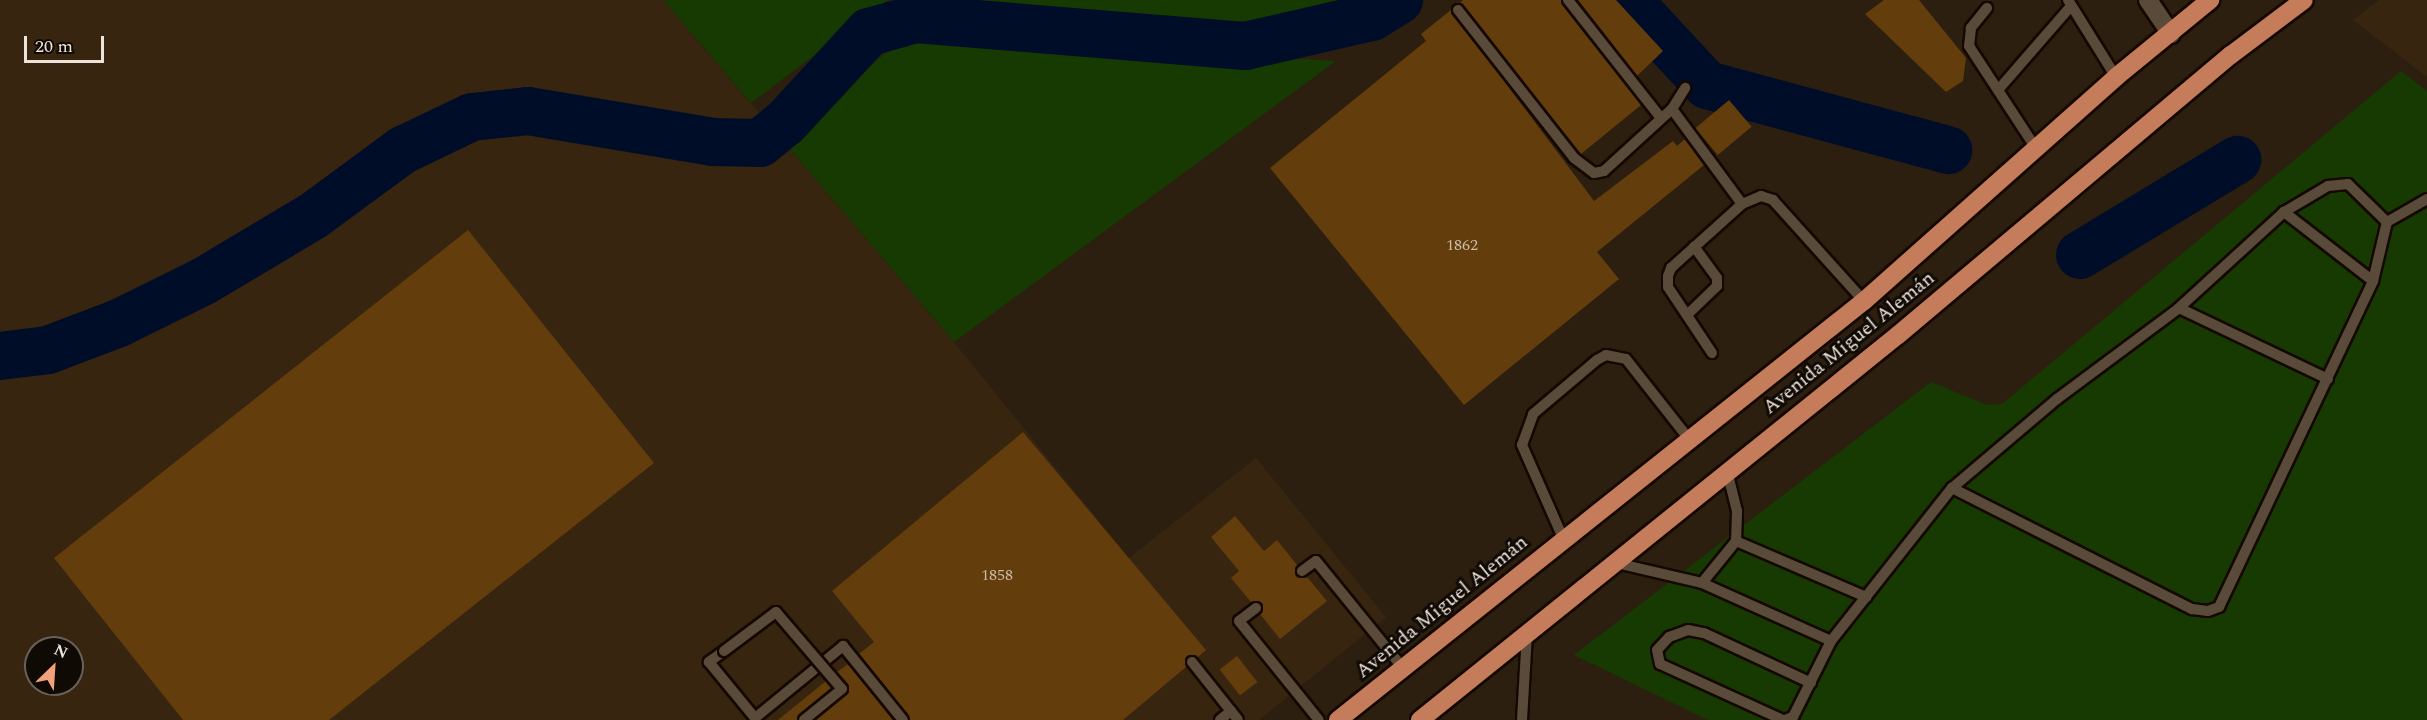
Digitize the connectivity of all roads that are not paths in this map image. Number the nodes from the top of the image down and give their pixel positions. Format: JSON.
{"nodes":[{"id":1,"x":1568,"y":0,"type":"edge"},
{"id":2,"x":2148,"y":0,"type":"edge"},
{"id":3,"x":2210,"y":0,"type":"edge"},
{"id":4,"x":2304,"y":0,"type":"edge"},
{"id":5,"x":2070,"y":3,"type":"edge"},
{"id":6,"x":1987,"y":8,"type":"dead end"},
{"id":7,"x":1458,"y":10,"type":"dead end"},
{"id":8,"x":2170,"y":34,"type":"junction"},
{"id":9,"x":2116,"y":77,"type":"junction"},
{"id":10,"x":1685,"y":88,"type":"dead end"},
{"id":11,"x":1998,"y":90,"type":"junction"},
{"id":12,"x":1672,"y":109,"type":"junction"},
{"id":13,"x":1661,"y":117,"type":"junction"},
{"id":14,"x":2037,"y":150,"type":"junction"},
{"id":15,"x":2427,"y":199,"type":"edge"},
{"id":16,"x":1742,"y":204,"type":"junction"},
{"id":17,"x":2284,"y":212,"type":"junction"},
{"id":18,"x":2387,"y":222,"type":"junction"},
{"id":19,"x":1694,"y":246,"type":"junction"},
{"id":20,"x":2373,"y":281,"type":"junction"},
{"id":21,"x":1864,"y":301,"type":"junction"},
{"id":22,"x":2179,"y":308,"type":"junction"},
{"id":23,"x":1687,"y":315,"type":"junction"},
{"id":24,"x":1712,"y":353,"type":"dead end"},
{"id":25,"x":2328,"y":379,"type":"junction"},
{"id":26,"x":1689,"y":439,"type":"junction"},
{"id":27,"x":1727,"y":471,"type":"junction"},
{"id":28,"x":1952,"y":488,"type":"junction"},
{"id":29,"x":1563,"y":538,"type":"junction"},
{"id":30,"x":1737,"y":541,"type":"junction"},
{"id":31,"x":1612,"y":562,"type":"junction"},
{"id":32,"x":1302,"y":571,"type":"dead end"},
{"id":33,"x":1702,"y":583,"type":"junction"},
{"id":34,"x":1866,"y":597,"type":"junction"},
{"id":35,"x":1256,"y":608,"type":"dead end"},
{"id":36,"x":1527,"y":631,"type":"junction"},
{"id":37,"x":1831,"y":641,"type":"junction"},
{"id":38,"x":1192,"y":662,"type":"dead end"},
{"id":39,"x":1403,"y":668,"type":"junction"},
{"id":40,"x":1811,"y":683,"type":"junction"},
{"id":41,"x":1235,"y":716,"type":"edge"},
{"id":42,"x":804,"y":720,"type":"edge"},
{"id":43,"x":903,"y":720,"type":"edge"},
{"id":44,"x":1220,"y":720,"type":"edge"},
{"id":45,"x":1319,"y":720,"type":"edge"},
{"id":46,"x":1338,"y":720,"type":"edge"},
{"id":47,"x":1420,"y":720,"type":"edge"},
{"id":48,"x":1522,"y":720,"type":"edge"},
{"id":49,"x":1784,"y":720,"type":"edge"}],
"edges":[{"from":1,"to":13,"type":"lane"},
{"from":2,"to":8,"type":"street"},
{"from":3,"to":8,"type":"highway","name":"Avenida Miguel Alemán"},
{"from":4,"to":27,"type":"highway","name":"Avenida Miguel Alemán"},
{"from":5,"to":9,"type":"lane"},
{"from":5,"to":11,"type":"lane"},
{"from":6,"to":11,"type":"lane"},
{"from":7,"to":13,"type":"lane"},
{"from":8,"to":9,"type":"highway","name":"Avenida Miguel Alemán"},
{"from":9,"to":14,"type":"highway","name":"Avenida Miguel Alemán"},
{"from":10,"to":12,"type":"lane"},
{"from":11,"to":14,"type":"lane"},
{"from":12,"to":13,"type":"lane"},
{"from":12,"to":16,"type":"lane"},
{"from":14,"to":21,"type":"highway","name":"Avenida Miguel Alemán"},
{"from":15,"to":18,"type":"lane"},
{"from":16,"to":19,"type":"lane"},
{"from":16,"to":21,"type":"lane"},
{"from":17,"to":18,"type":"lane"},
{"from":17,"to":20,"type":"lane"},
{"from":17,"to":22,"type":"lane"},
{"from":18,"to":20,"type":"lane"},
{"from":19,"to":23,"type":"lane"},
{"from":19,"to":23,"type":"lane"},
{"from":20,"to":25,"type":"lane"},
{"from":21,"to":26,"type":"highway","name":"Avenida Miguel Alemán"},
{"from":22,"to":25,"type":"lane"},
{"from":22,"to":28,"type":"lane"},
{"from":23,"to":24,"type":"lane"},
{"from":25,"to":28,"type":"lane"},
{"from":26,"to":29,"type":"highway","name":"Avenida Miguel Alemán"},
{"from":26,"to":29,"type":"lane"},
{"from":27,"to":30,"type":"lane"},
{"from":27,"to":31,"type":"highway","name":"Avenida Miguel Alemán"},
{"from":28,"to":34,"type":"lane"},
{"from":29,"to":39,"type":"highway","name":"Avenida Miguel Alemán"},
{"from":30,"to":33,"type":"lane"},
{"from":30,"to":34,"type":"lane"},
{"from":31,"to":33,"type":"lane"},
{"from":31,"to":36,"type":"highway","name":"Avenida Miguel Alemán"},
{"from":32,"to":39,"type":"lane"},
{"from":33,"to":37,"type":"lane"},
{"from":34,"to":37,"type":"lane"},
{"from":35,"to":45,"type":"lane"},
{"from":36,"to":47,"type":"highway","name":"Avenida Miguel Alemán"},
{"from":36,"to":48,"type":"lane"},
{"from":37,"to":40,"type":"lane"},
{"from":38,"to":41,"type":"lane"},
{"from":39,"to":46,"type":"highway","name":"Avenida Miguel Alemán"},
{"from":40,"to":49,"type":"lane"},
{"from":40,"to":49,"type":"lane"},
{"from":41,"to":44,"type":"lane"},
{"from":42,"to":43,"type":"lane","bridge":true}]}
